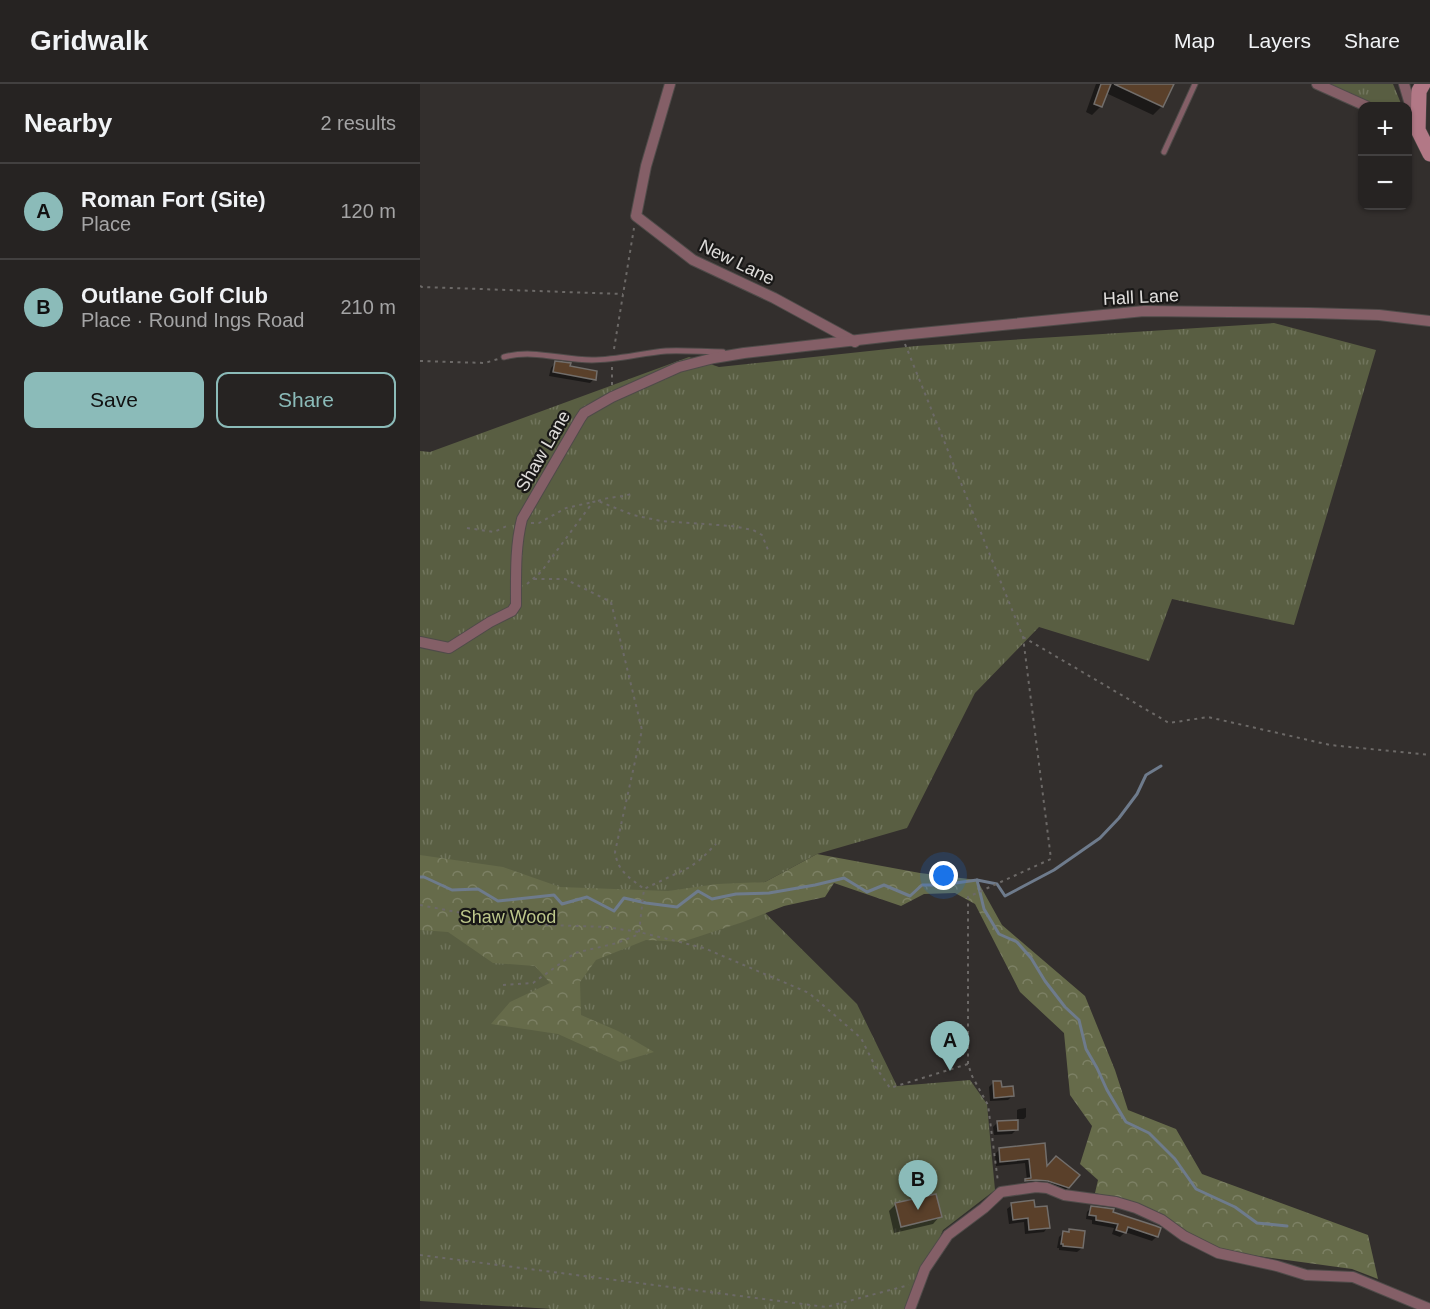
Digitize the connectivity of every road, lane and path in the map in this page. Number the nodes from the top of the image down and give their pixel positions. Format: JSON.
{"nodes":[{"id":1,"x":670,"y":84,"type":"edge"},
{"id":2,"x":1195,"y":84,"type":"edge"},
{"id":3,"x":1317,"y":84,"type":"edge"},
{"id":4,"x":1404,"y":84,"type":"edge"},
{"id":5,"x":1422,"y":84,"type":"edge"},
{"id":6,"x":1358,"y":102,"type":"edge"},
{"id":7,"x":1413,"y":128,"type":"edge"},
{"id":8,"x":1164,"y":152,"type":"dead end"},
{"id":9,"x":1430,"y":154,"type":"edge"},
{"id":10,"x":636,"y":216,"type":"junction"},
{"id":11,"x":420,"y":286,"type":"edge"},
{"id":12,"x":623,"y":294,"type":"junction"},
{"id":13,"x":1430,"y":321,"type":"edge"},
{"id":14,"x":901,"y":335,"type":"junction"},
{"id":15,"x":855,"y":342,"type":"junction"},
{"id":16,"x":744,"y":353,"type":"junction"},
{"id":17,"x":504,"y":357,"type":"joint"},
{"id":18,"x":612,"y":358,"type":"junction"},
{"id":19,"x":420,"y":361,"type":"edge"},
{"id":20,"x":612,"y":397,"type":"junction"},
{"id":21,"x":633,"y":493,"type":"dead end"},
{"id":22,"x":598,"y":501,"type":"junction"},
{"id":23,"x":768,"y":550,"type":"dead end"},
{"id":24,"x":534,"y":579,"type":"junction"},
{"id":25,"x":516,"y":589,"type":"junction"},
{"id":26,"x":1023,"y":637,"type":"junction"},
{"id":27,"x":420,"y":642,"type":"edge"},
{"id":28,"x":1430,"y":755,"type":"edge"},
{"id":29,"x":716,"y":844,"type":"dead end"},
{"id":30,"x":644,"y":889,"type":"junction"},
{"id":31,"x":420,"y":905,"type":"edge"},
{"id":32,"x":639,"y":932,"type":"junction"},
{"id":33,"x":503,"y":985,"type":"dead end"},
{"id":34,"x":968,"y":1064,"type":"junction"},
{"id":35,"x":1001,"y":1192,"type":"junction"},
{"id":36,"x":420,"y":1255,"type":"edge"},
{"id":37,"x":920,"y":1282,"type":"junction"},
{"id":38,"x":910,"y":1309,"type":"edge"},
{"id":39,"x":1430,"y":1309,"type":"edge"}],
"edges":[{"from":1,"to":10,"type":"street"},
{"from":2,"to":8,"type":"lane"},
{"from":3,"to":6,"type":"street"},
{"from":4,"to":7,"type":"street"},
{"from":5,"to":7,"type":"street"},
{"from":7,"to":9,"type":"street"},
{"from":10,"to":12,"type":"path"},
{"from":10,"to":15,"type":"street","name":"New Lane"},
{"from":11,"to":12,"type":"path"},
{"from":12,"to":18,"type":"path"},
{"from":13,"to":14,"type":"street","name":"Hall Lane"},
{"from":14,"to":15,"type":"street","name":"Hall Lane"},
{"from":14,"to":26,"type":"path"},
{"from":15,"to":16,"type":"street","name":"Shaw Lane"},
{"from":16,"to":18,"type":"lane"},
{"from":16,"to":20,"type":"street","name":"Shaw Lane"},
{"from":17,"to":18,"type":"lane"},
{"from":17,"to":19,"type":"path"},
{"from":18,"to":20,"type":"path"},
{"from":20,"to":25,"type":"street","name":"Shaw Lane"},
{"from":21,"to":22,"type":"path"},
{"from":22,"to":23,"type":"path"},
{"from":22,"to":24,"type":"path"},
{"from":24,"to":25,"type":"path"},
{"from":24,"to":30,"type":"path"},
{"from":25,"to":27,"type":"street","name":"Shaw Lane"},
{"from":26,"to":28,"type":"path"},
{"from":26,"to":34,"type":"path"},
{"from":29,"to":30,"type":"path"},
{"from":30,"to":32,"type":"path"},
{"from":31,"to":32,"type":"path"},
{"from":32,"to":33,"type":"path"},
{"from":32,"to":34,"type":"path"},
{"from":34,"to":35,"type":"path"},
{"from":35,"to":37,"type":"street"},
{"from":35,"to":39,"type":"street"},
{"from":36,"to":37,"type":"path"},
{"from":37,"to":38,"type":"street"}]}
